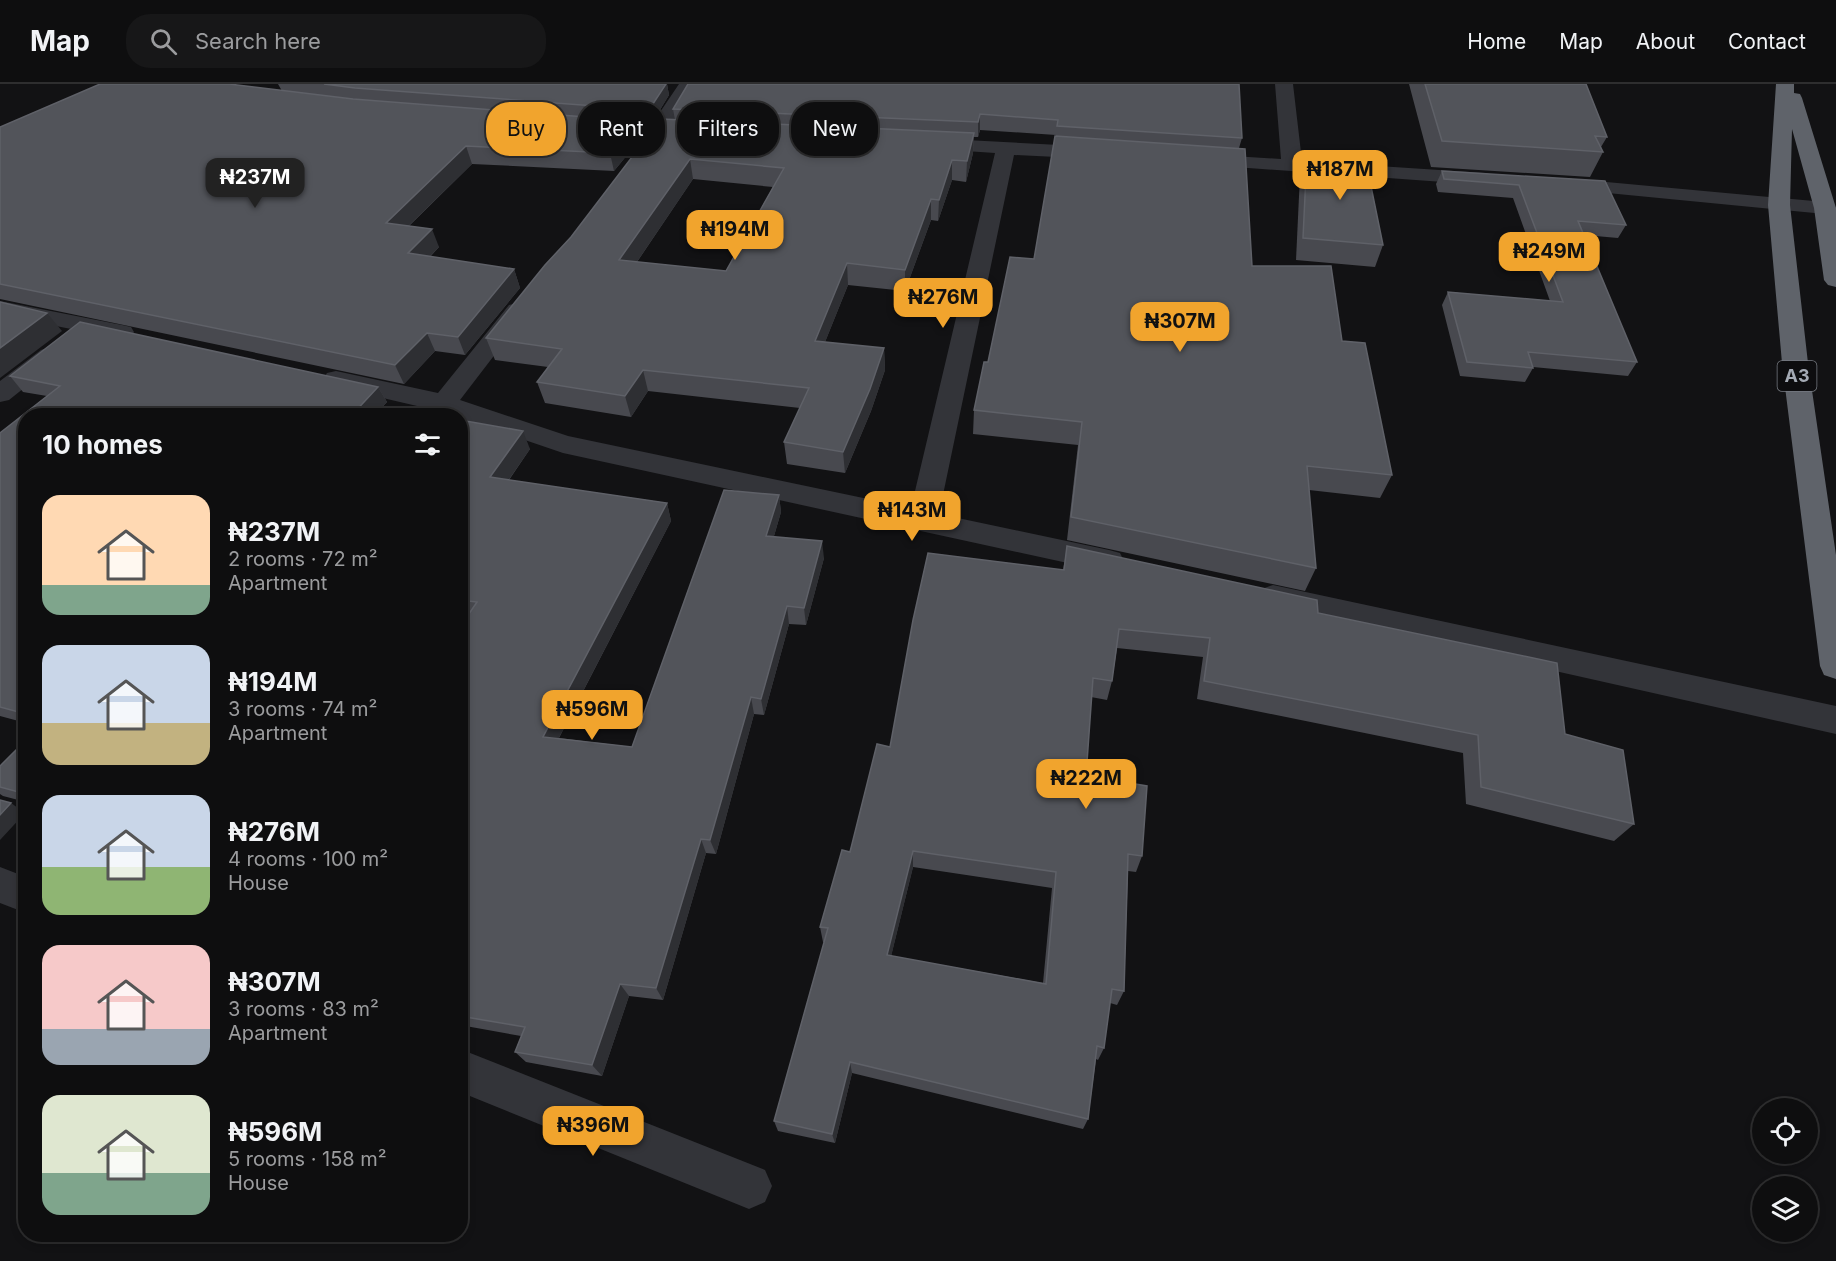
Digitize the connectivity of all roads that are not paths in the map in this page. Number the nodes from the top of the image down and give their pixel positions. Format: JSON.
{"nodes":[{"id":1,"x":688,"y":84,"type":"edge"},
{"id":2,"x":1284,"y":84,"type":"edge"},
{"id":3,"x":1787,"y":84,"type":"edge"},
{"id":4,"x":665,"y":121,"type":"edge"},
{"id":5,"x":910,"y":143,"type":"edge"},
{"id":6,"x":1006,"y":147,"type":"junction"},
{"id":7,"x":1113,"y":154,"type":"edge"},
{"id":8,"x":639,"y":156,"type":"edge"},
{"id":9,"x":637,"y":159,"type":"edge"},
{"id":10,"x":1185,"y":159,"type":"edge"},
{"id":11,"x":1292,"y":166,"type":"junction"},
{"id":12,"x":1503,"y":180,"type":"edge"},
{"id":13,"x":1550,"y":183,"type":"edge"},
{"id":14,"x":1779,"y":205,"type":"junction"},
{"id":15,"x":1825,"y":208,"type":"junction"},
{"id":16,"x":1836,"y":280,"type":"edge"},
{"id":17,"x":533,"y":290,"type":"edge"},
{"id":18,"x":0,"y":308,"type":"edge"},
{"id":19,"x":89,"y":325,"type":"junction"},
{"id":20,"x":146,"y":337,"type":"edge"},
{"id":21,"x":306,"y":373,"type":"edge"},
{"id":22,"x":0,"y":394,"type":"edge"},
{"id":23,"x":444,"y":403,"type":"junction"},
{"id":24,"x":459,"y":408,"type":"edge"},
{"id":25,"x":468,"y":411,"type":"edge"},
{"id":26,"x":923,"y":521,"type":"junction"},
{"id":27,"x":1133,"y":567,"type":"edge"},
{"id":28,"x":1251,"y":592,"type":"edge"},
{"id":29,"x":1836,"y":666,"type":"edge"},
{"id":30,"x":1836,"y":720,"type":"edge"},
{"id":31,"x":0,"y":885,"type":"edge"},
{"id":32,"x":18,"y":892,"type":"edge"},
{"id":33,"x":468,"y":1073,"type":"edge"},
{"id":34,"x":749,"y":1186,"type":"dead end"}],
"edges":[{"from":1,"to":4,"type":"street"},
{"from":2,"to":11,"type":"street"},
{"from":3,"to":14,"type":"highway","number":"A3"},
{"from":3,"to":15,"type":"highway","number":"A3"},
{"from":5,"to":6,"type":"street"},
{"from":6,"to":7,"type":"street"},
{"from":6,"to":26,"type":"street"},
{"from":8,"to":9,"type":"street"},
{"from":10,"to":11,"type":"street"},
{"from":11,"to":12,"type":"street"},
{"from":13,"to":14,"type":"street"},
{"from":14,"to":15,"type":"street"},
{"from":14,"to":29,"type":"highway","number":"A3"},
{"from":15,"to":16,"type":"highway","number":"A3"},
{"from":17,"to":23,"type":"street"},
{"from":18,"to":19,"type":"street"},
{"from":19,"to":20,"type":"street"},
{"from":19,"to":22,"type":"street"},
{"from":21,"to":23,"type":"street"},
{"from":23,"to":24,"type":"street"},
{"from":25,"to":26,"type":"street"},
{"from":26,"to":27,"type":"street"},
{"from":28,"to":30,"type":"street"},
{"from":31,"to":32,"type":"street"},
{"from":33,"to":34,"type":"street"}]}
